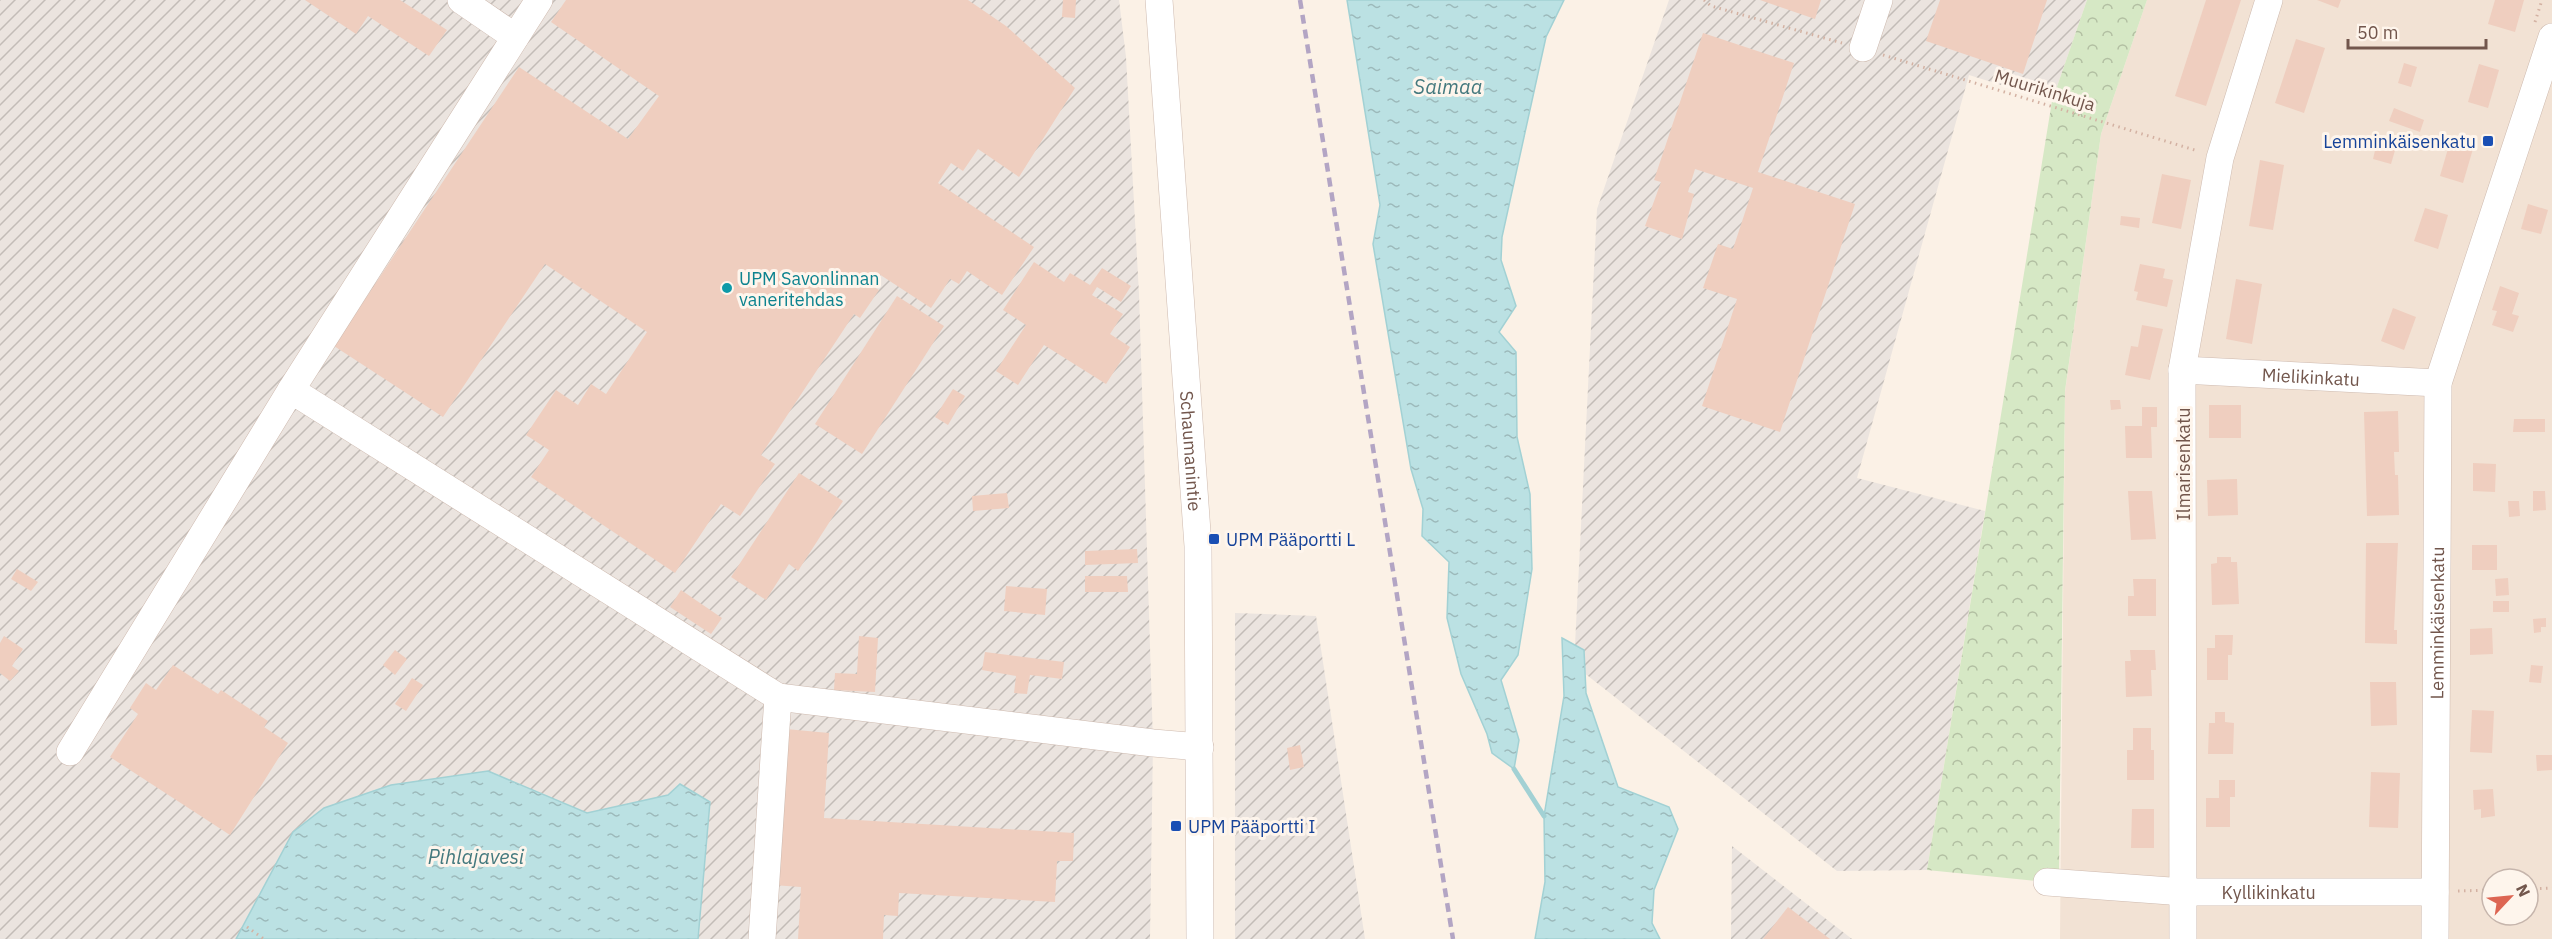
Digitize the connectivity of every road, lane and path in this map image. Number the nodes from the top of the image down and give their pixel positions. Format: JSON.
{"nodes":[{"id":1,"x":461,"y":0,"type":"edge"},
{"id":2,"x":538,"y":0,"type":"edge"},
{"id":3,"x":1159,"y":0,"type":"edge"},
{"id":4,"x":1704,"y":0,"type":"edge"},
{"id":5,"x":1879,"y":0,"type":"edge"},
{"id":6,"x":2270,"y":0,"type":"edge"},
{"id":7,"x":515,"y":37,"type":"junction"},
{"id":8,"x":2552,"y":37,"type":"edge"},
{"id":9,"x":1863,"y":48,"type":"junction"},
{"id":10,"x":2547,"y":69,"type":"edge"},
{"id":11,"x":2220,"y":158,"type":"junction"},
{"id":12,"x":2182,"y":370,"type":"junction"},
{"id":13,"x":2438,"y":383,"type":"junction"},
{"id":14,"x":291,"y":390,"type":"junction"},
{"id":15,"x":778,"y":697,"type":"junction"},
{"id":16,"x":1200,"y":747,"type":"junction"},
{"id":17,"x":70,"y":752,"type":"dead end"},
{"id":18,"x":2046,"y":882,"type":"dead end"},
{"id":19,"x":2480,"y":890,"type":"edge"},
{"id":20,"x":2184,"y":892,"type":"junction"},
{"id":21,"x":2435,"y":892,"type":"junction"},
{"id":22,"x":247,"y":927,"type":"dead end"},
{"id":23,"x":264,"y":939,"type":"edge"},
{"id":24,"x":762,"y":939,"type":"edge"},
{"id":25,"x":1200,"y":939,"type":"edge"},
{"id":26,"x":2183,"y":939,"type":"edge"},
{"id":27,"x":2435,"y":939,"type":"edge"}],
"edges":[{"from":1,"to":7,"type":"street"},
{"from":2,"to":7,"type":"street"},
{"from":3,"to":16,"type":"street","name":"Schaumanintie"},
{"from":4,"to":9,"type":"path","name":"Muurikinkuja"},
{"from":5,"to":9,"type":"street"},
{"from":6,"to":11,"type":"street","name":"Ilmarisenkatu"},
{"from":7,"to":14,"type":"street"},
{"from":8,"to":10,"type":"street","name":"Lemminkäisenkatu"},
{"from":9,"to":11,"type":"path","name":"Muurikinkuja"},
{"from":10,"to":13,"type":"street","name":"Lemminkäisenkatu"},
{"from":11,"to":12,"type":"street","name":"Ilmarisenkatu"},
{"from":12,"to":13,"type":"street","name":"Mielikinkatu"},
{"from":12,"to":20,"type":"street","name":"Ilmarisenkatu"},
{"from":13,"to":21,"type":"street","name":"Lemminkäisenkatu"},
{"from":14,"to":15,"type":"street"},
{"from":14,"to":17,"type":"street"},
{"from":15,"to":16,"type":"street"},
{"from":15,"to":24,"type":"street"},
{"from":16,"to":25,"type":"street","name":"Schaumanintie"},
{"from":18,"to":20,"type":"street","name":"Kyllikinkatu"},
{"from":19,"to":21,"type":"path"},
{"from":20,"to":21,"type":"street","name":"Kyllikinkatu"},
{"from":20,"to":26,"type":"street","name":"Ilmarisenkatu"},
{"from":21,"to":27,"type":"street","name":"Lemminkäisenkatu"},
{"from":22,"to":23,"type":"path"}]}
